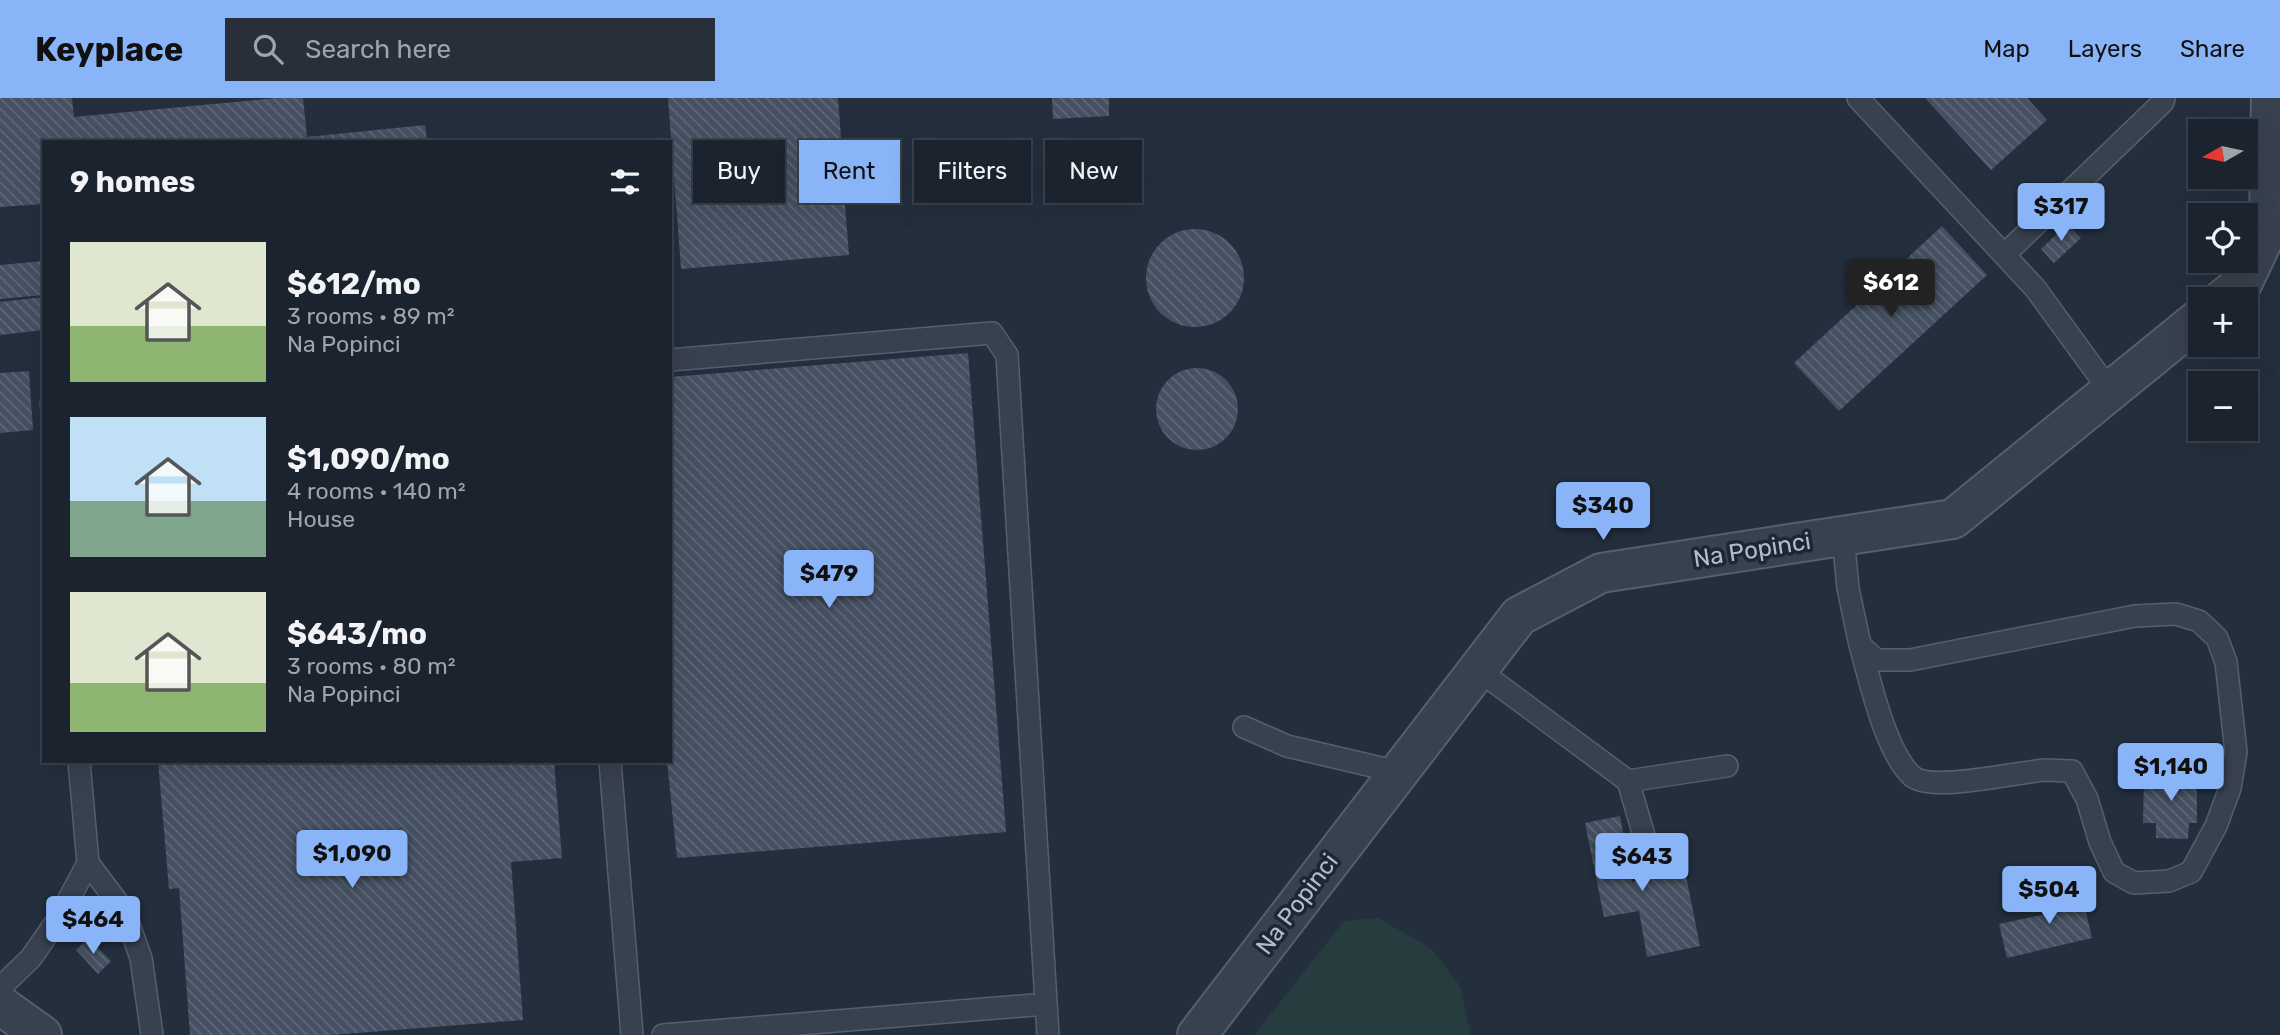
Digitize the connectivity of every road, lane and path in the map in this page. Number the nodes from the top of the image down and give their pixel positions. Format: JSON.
{"nodes":[{"id":1,"x":1858,"y":98,"type":"edge"},
{"id":2,"x":2164,"y":98,"type":"edge"},
{"id":3,"x":2271,"y":98,"type":"edge"},
{"id":4,"x":2004,"y":255,"type":"junction"},
{"id":5,"x":2238,"y":287,"type":"edge"},
{"id":6,"x":2188,"y":328,"type":"edge"},
{"id":7,"x":672,"y":360,"type":"edge"},
{"id":8,"x":2110,"y":391,"type":"junction"},
{"id":9,"x":1843,"y":536,"type":"junction"},
{"id":10,"x":1860,"y":645,"type":"junction"},
{"id":11,"x":1477,"y":669,"type":"junction"},
{"id":12,"x":1244,"y":727,"type":"dead end"},
{"id":13,"x":79,"y":763,"type":"edge"},
{"id":14,"x":610,"y":763,"type":"edge"},
{"id":15,"x":1727,"y":766,"type":"dead end"},
{"id":16,"x":1398,"y":772,"type":"junction"},
{"id":17,"x":1628,"y":781,"type":"junction"},
{"id":18,"x":1651,"y":859,"type":"dead end"},
{"id":19,"x":88,"y":863,"type":"junction"},
{"id":20,"x":0,"y":988,"type":"edge"},
{"id":21,"x":1046,"y":1004,"type":"junction"},
{"id":22,"x":0,"y":1005,"type":"edge"},
{"id":23,"x":42,"y":1035,"type":"edge"},
{"id":24,"x":152,"y":1035,"type":"edge"},
{"id":25,"x":632,"y":1035,"type":"edge"},
{"id":26,"x":663,"y":1035,"type":"edge"},
{"id":27,"x":1048,"y":1035,"type":"edge"},
{"id":28,"x":1197,"y":1035,"type":"edge"}],
"edges":[{"from":1,"to":4,"type":"lane"},
{"from":2,"to":4,"type":"lane"},
{"from":3,"to":5,"type":"street"},
{"from":4,"to":8,"type":"lane"},
{"from":6,"to":8,"type":"street","name":"Na Popinci"},
{"from":7,"to":21,"type":"lane"},
{"from":8,"to":9,"type":"street","name":"Na Popinci"},
{"from":9,"to":10,"type":"lane"},
{"from":9,"to":11,"type":"street","name":"Na Popinci"},
{"from":10,"to":10,"type":"lane"},
{"from":11,"to":16,"type":"street","name":"Na Popinci"},
{"from":11,"to":17,"type":"lane"},
{"from":12,"to":16,"type":"lane"},
{"from":13,"to":19,"type":"lane"},
{"from":14,"to":25,"type":"lane"},
{"from":15,"to":17,"type":"lane"},
{"from":16,"to":28,"type":"street","name":"Na Popinci"},
{"from":17,"to":18,"type":"lane"},
{"from":19,"to":20,"type":"lane"},
{"from":19,"to":24,"type":"lane"},
{"from":21,"to":26,"type":"lane"},
{"from":21,"to":27,"type":"lane"},
{"from":22,"to":23,"type":"street"}]}
